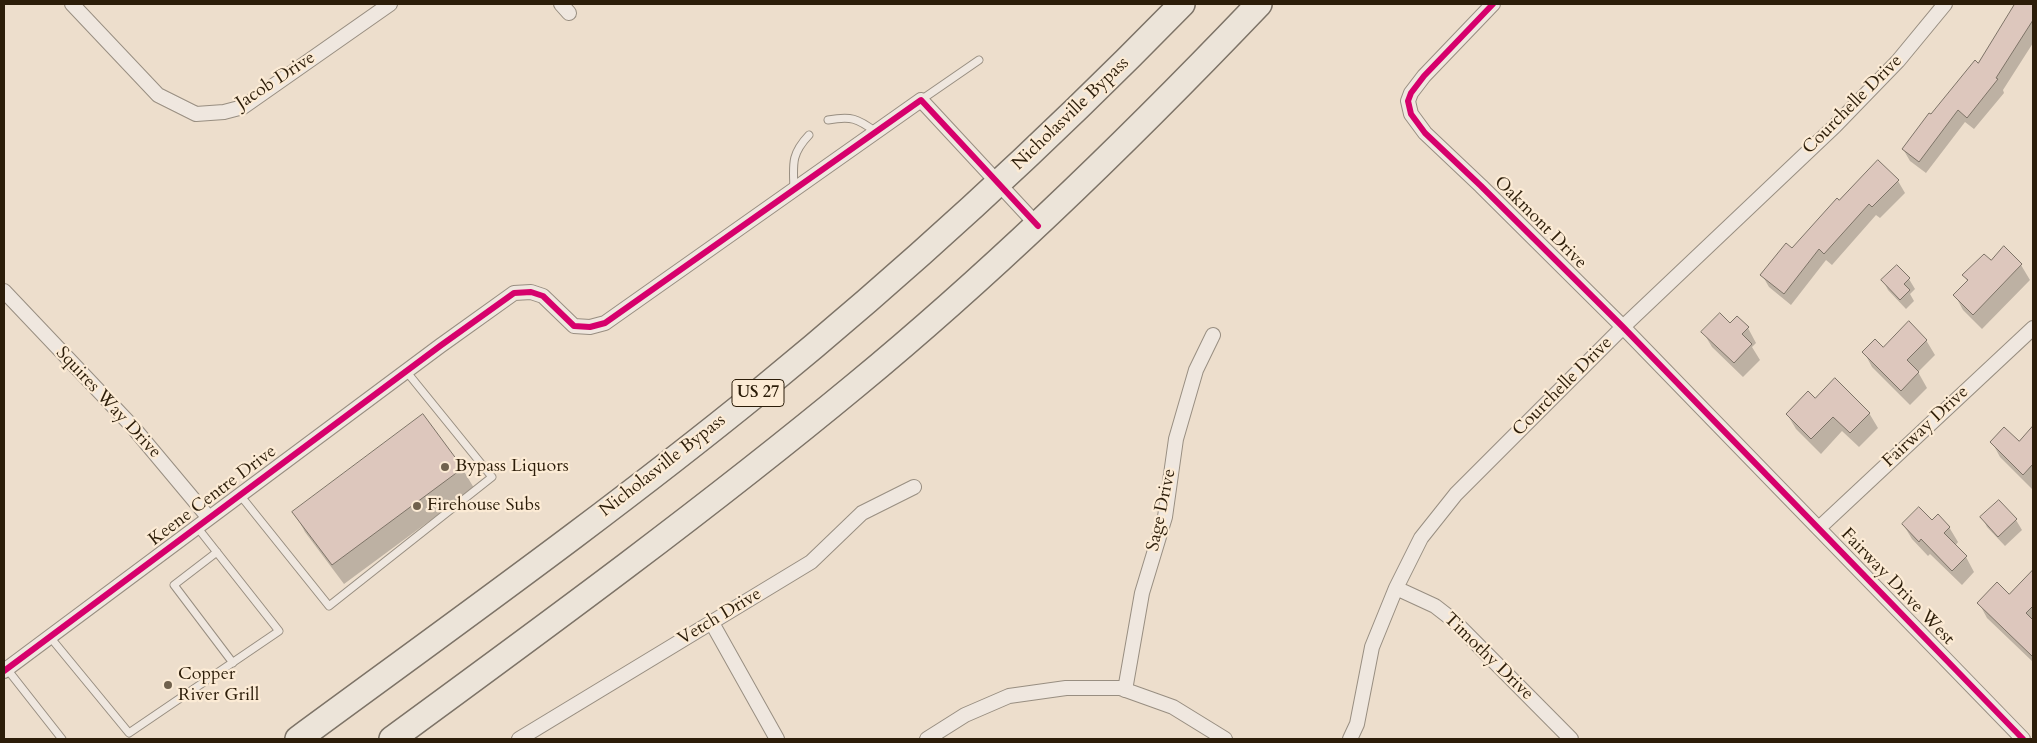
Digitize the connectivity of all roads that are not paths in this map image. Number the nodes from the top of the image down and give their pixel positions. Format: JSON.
{"nodes":[{"id":1,"x":72,"y":4,"type":"edge"},
{"id":2,"x":390,"y":4,"type":"edge"},
{"id":3,"x":1182,"y":4,"type":"edge"},
{"id":4,"x":1259,"y":4,"type":"edge"},
{"id":5,"x":1493,"y":4,"type":"edge"},
{"id":6,"x":1945,"y":4,"type":"edge"},
{"id":7,"x":979,"y":60,"type":"dead end"},
{"id":8,"x":921,"y":100,"type":"junction"},
{"id":9,"x":828,"y":120,"type":"dead end"},
{"id":10,"x":876,"y":132,"type":"junction"},
{"id":11,"x":809,"y":135,"type":"dead end"},
{"id":12,"x":998,"y":185,"type":"junction"},
{"id":13,"x":794,"y":190,"type":"junction"},
{"id":14,"x":1038,"y":226,"type":"junction"},
{"id":15,"x":4,"y":291,"type":"edge"},
{"id":16,"x":1623,"y":327,"type":"junction"},
{"id":17,"x":2033,"y":328,"type":"edge"},
{"id":18,"x":1212,"y":335,"type":"dead end"},
{"id":19,"x":406,"y":371,"type":"junction"},
{"id":20,"x":1748,"y":456,"type":"joint"},
{"id":21,"x":914,"y":487,"type":"dead end"},
{"id":22,"x":240,"y":495,"type":"junction"},
{"id":23,"x":209,"y":518,"type":"junction"},
{"id":24,"x":198,"y":527,"type":"junction"},
{"id":25,"x":1819,"y":528,"type":"junction"},
{"id":26,"x":217,"y":552,"type":"junction"},
{"id":27,"x":1396,"y":588,"type":"junction"},
{"id":28,"x":712,"y":623,"type":"junction"},
{"id":29,"x":50,"y":636,"type":"junction"},
{"id":30,"x":233,"y":662,"type":"junction"},
{"id":31,"x":5,"y":670,"type":"edge"},
{"id":32,"x":1126,"y":690,"type":"junction"},
{"id":33,"x":62,"y":739,"type":"edge"},
{"id":34,"x":298,"y":739,"type":"edge"},
{"id":35,"x":392,"y":739,"type":"edge"},
{"id":36,"x":519,"y":739,"type":"edge"},
{"id":37,"x":777,"y":739,"type":"edge"},
{"id":38,"x":927,"y":739,"type":"edge"},
{"id":39,"x":1225,"y":739,"type":"edge"},
{"id":40,"x":1350,"y":739,"type":"edge"},
{"id":41,"x":1571,"y":739,"type":"edge"},
{"id":42,"x":2023,"y":739,"type":"edge"}],
"edges":[{"from":1,"to":2,"type":"street","name":"Jacob Drive"},
{"from":3,"to":12,"type":"highway","name":"Nicholasville Bypass","number":"US 27"},
{"from":4,"to":14,"type":"highway"},
{"from":5,"to":16,"type":"street","name":"Oakmont Drive"},
{"from":6,"to":16,"type":"street","name":"Courchelle Drive"},
{"from":7,"to":8,"type":"lane"},
{"from":8,"to":10,"type":"street","name":"Keene Centre Drive"},
{"from":8,"to":12,"type":"street"},
{"from":9,"to":10,"type":"lane"},
{"from":10,"to":13,"type":"street","name":"Keene Centre Drive"},
{"from":11,"to":13,"type":"lane"},
{"from":12,"to":14,"type":"street"},
{"from":12,"to":34,"type":"highway","name":"Nicholasville Bypass","number":"US 27"},
{"from":13,"to":19,"type":"street","name":"Keene Centre Drive"},
{"from":14,"to":35,"type":"highway"},
{"from":15,"to":23,"type":"street","name":"Squires Way Drive"},
{"from":16,"to":20,"type":"street","name":"Oakmont Drive"},
{"from":16,"to":27,"type":"street","name":"Courchelle Drive"},
{"from":17,"to":25,"type":"street","name":"Fairway Drive"},
{"from":18,"to":32,"type":"street","name":"Sage Drive"},
{"from":19,"to":22,"type":"street","name":"Keene Centre Drive"},
{"from":19,"to":22,"type":"lane"},
{"from":20,"to":25,"type":"street","name":"Fairway Drive West"},
{"from":21,"to":28,"type":"street","name":"Vetch Drive"},
{"from":22,"to":23,"type":"street","name":"Keene Centre Drive"},
{"from":23,"to":24,"type":"street","name":"Keene Centre Drive"},
{"from":24,"to":26,"type":"lane"},
{"from":24,"to":29,"type":"street","name":"Keene Centre Drive"},
{"from":25,"to":42,"type":"street","name":"Fairway Drive West"},
{"from":26,"to":30,"type":"lane"},
{"from":26,"to":30,"type":"lane"},
{"from":27,"to":40,"type":"street","name":"Courchelle Drive"},
{"from":27,"to":41,"type":"street","name":"Timothy Drive"},
{"from":28,"to":36,"type":"street","name":"Vetch Drive"},
{"from":28,"to":37,"type":"street"},
{"from":29,"to":30,"type":"lane"},
{"from":29,"to":31,"type":"street","name":"Keene Centre Drive"},
{"from":31,"to":33,"type":"lane"},
{"from":32,"to":38,"type":"street"},
{"from":32,"to":39,"type":"street"}]}
